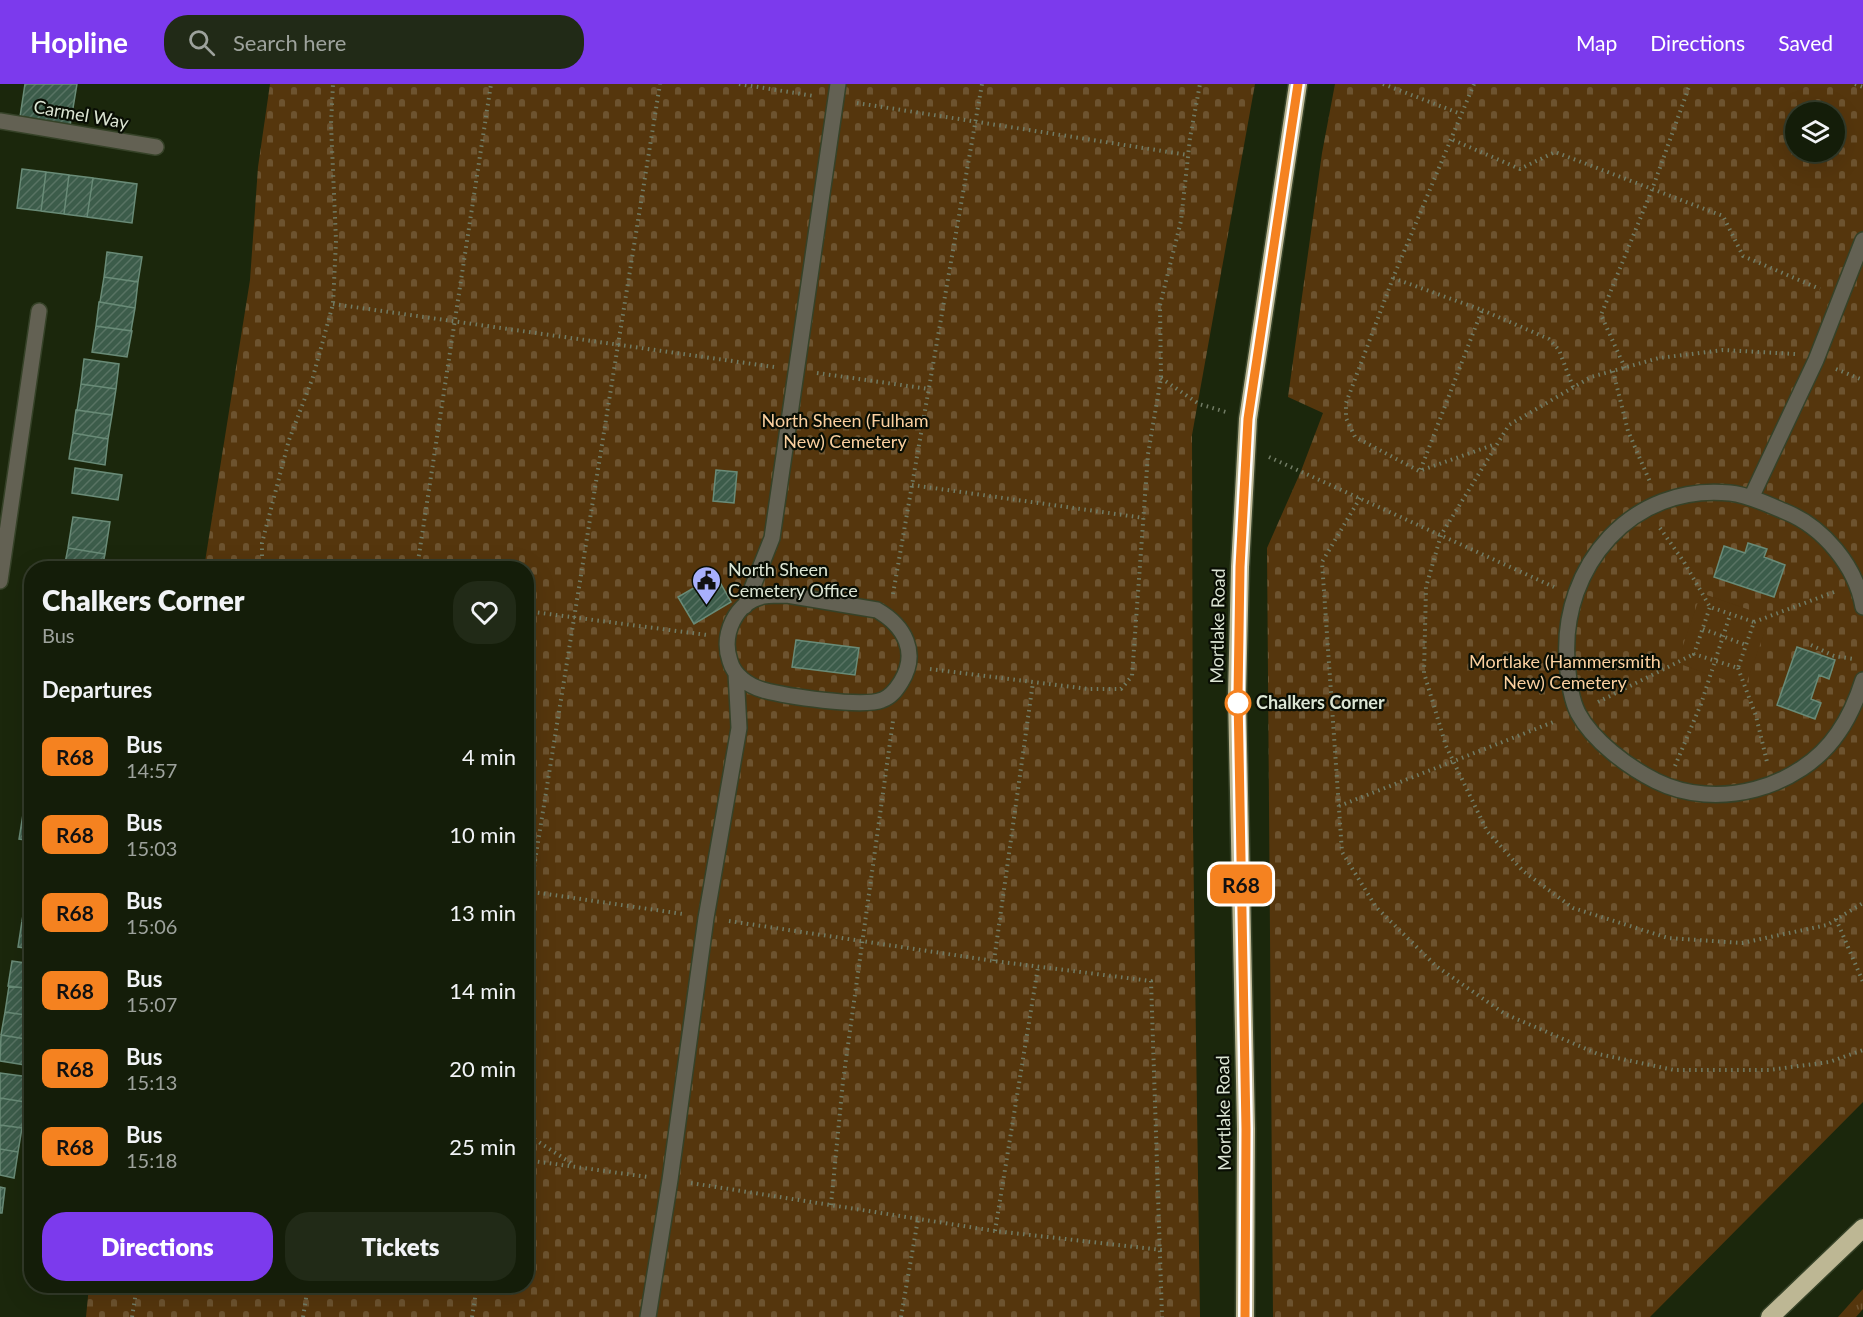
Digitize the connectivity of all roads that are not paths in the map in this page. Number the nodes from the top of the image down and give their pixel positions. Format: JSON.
{"nodes":[{"id":1,"x":1298,"y":84,"type":"edge"},
{"id":2,"x":836,"y":92,"type":"edge"},
{"id":3,"x":0,"y":121,"type":"edge"},
{"id":4,"x":156,"y":147,"type":"dead end"},
{"id":5,"x":1863,"y":240,"type":"edge"},
{"id":6,"x":39,"y":311,"type":"dead end"},
{"id":7,"x":1751,"y":498,"type":"junction"},
{"id":8,"x":0,"y":576,"type":"edge"},
{"id":9,"x":745,"y":606,"type":"junction"},
{"id":10,"x":1863,"y":607,"type":"edge"},
{"id":11,"x":736,"y":673,"type":"junction"},
{"id":12,"x":1863,"y":680,"type":"edge"},
{"id":13,"x":1859,"y":707,"type":"edge"},
{"id":14,"x":1863,"y":1228,"type":"edge"},
{"id":15,"x":648,"y":1317,"type":"edge"},
{"id":16,"x":1245,"y":1317,"type":"edge"},
{"id":17,"x":1770,"y":1317,"type":"edge"}],
"edges":[{"from":1,"to":16,"type":"highway","name":"Mortlake Road"},
{"from":2,"to":9,"type":"street"},
{"from":3,"to":4,"type":"street","name":"Carmel Way"},
{"from":5,"to":7,"type":"street"},
{"from":6,"to":8,"type":"street"},
{"from":7,"to":10,"type":"street"},
{"from":7,"to":13,"type":"street"},
{"from":9,"to":11,"type":"street"},
{"from":9,"to":11,"type":"street"},
{"from":11,"to":15,"type":"street"},
{"from":12,"to":13,"type":"street"},
{"from":14,"to":17,"type":"highway"}]}
